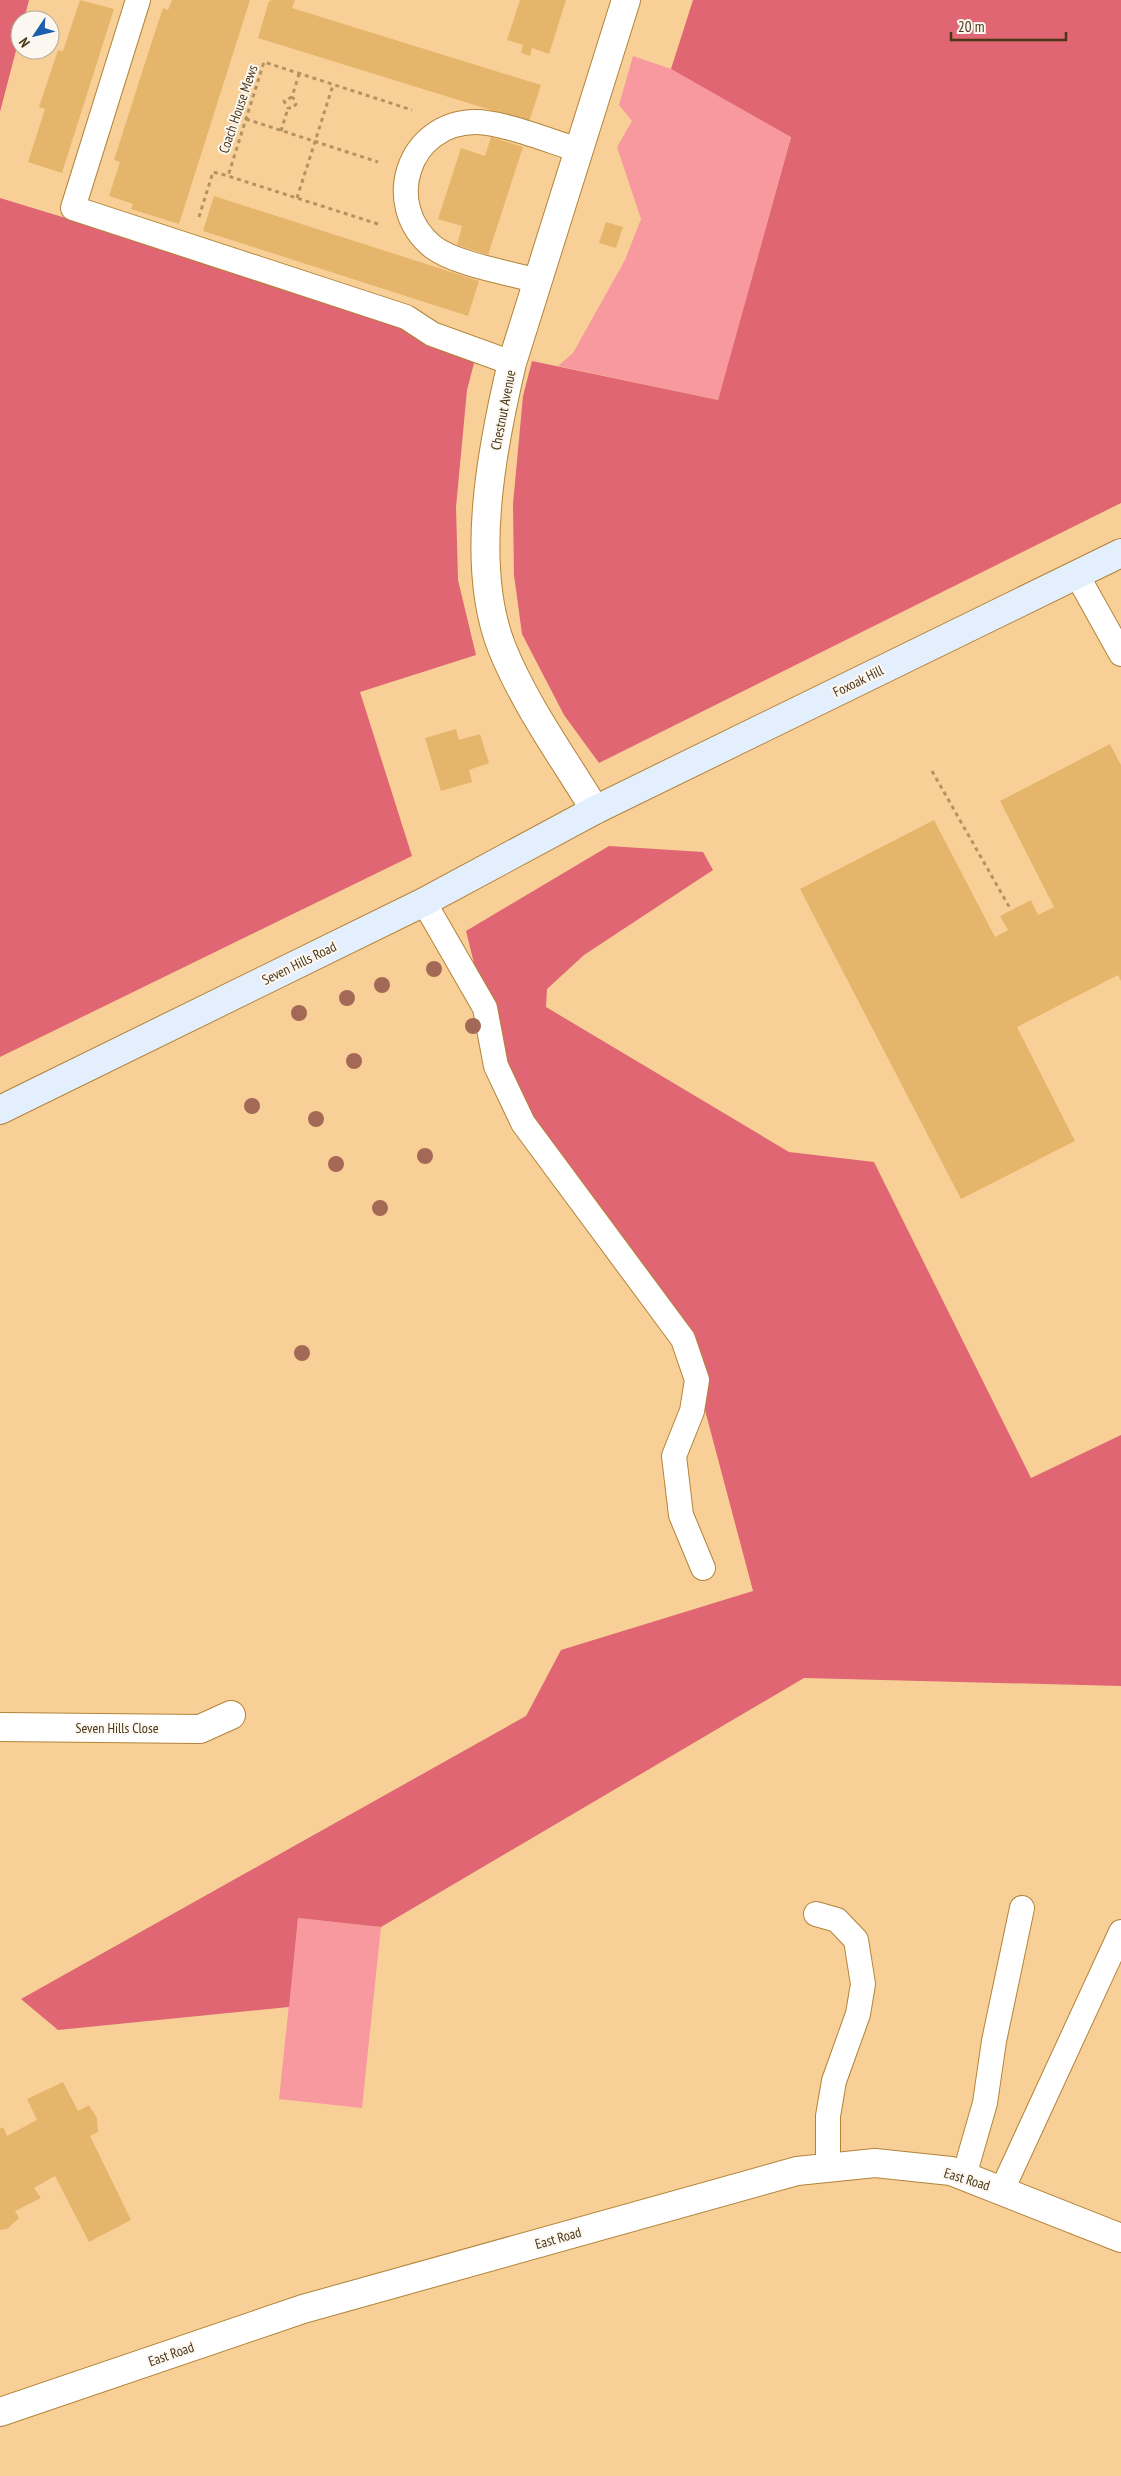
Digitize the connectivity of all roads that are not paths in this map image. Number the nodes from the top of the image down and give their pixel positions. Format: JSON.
{"nodes":[{"id":1,"x":138,"y":0,"type":"edge"},
{"id":2,"x":626,"y":0,"type":"edge"},
{"id":3,"x":579,"y":150,"type":"junction"},
{"id":4,"x":538,"y":281,"type":"junction"},
{"id":5,"x":512,"y":363,"type":"junction"},
{"id":6,"x":1121,"y":553,"type":"edge"},
{"id":7,"x":1077,"y":575,"type":"junction"},
{"id":8,"x":1121,"y":654,"type":"edge"},
{"id":9,"x":594,"y":810,"type":"junction"},
{"id":10,"x":424,"y":902,"type":"junction"},
{"id":11,"x":0,"y":1110,"type":"edge"},
{"id":12,"x":703,"y":1568,"type":"dead end"},
{"id":13,"x":231,"y":1715,"type":"dead end"},
{"id":14,"x":0,"y":1727,"type":"edge"},
{"id":15,"x":1022,"y":1908,"type":"dead end"},
{"id":16,"x":816,"y":1914,"type":"dead end"},
{"id":17,"x":1121,"y":1932,"type":"edge"},
{"id":18,"x":828,"y":2168,"type":"junction"},
{"id":19,"x":964,"y":2176,"type":"junction"},
{"id":20,"x":1002,"y":2190,"type":"junction"},
{"id":21,"x":1121,"y":2238,"type":"edge"},
{"id":22,"x":0,"y":2412,"type":"edge"}],
"edges":[{"from":1,"to":5,"type":"lane"},
{"from":2,"to":3,"type":"street","name":"Chestnut Avenue"},
{"from":3,"to":4,"type":"street","name":"Chestnut Avenue"},
{"from":3,"to":4,"type":"lane"},
{"from":4,"to":5,"type":"street","name":"Chestnut Avenue"},
{"from":5,"to":9,"type":"street","name":"Chestnut Avenue"},
{"from":6,"to":7,"type":"main road","name":"Foxoak Hill"},
{"from":7,"to":8,"type":"lane"},
{"from":7,"to":9,"type":"main road","name":"Foxoak Hill"},
{"from":9,"to":10,"type":"main road","name":"Seven Hills Road"},
{"from":10,"to":11,"type":"main road","name":"Seven Hills Road"},
{"from":10,"to":12,"type":"lane"},
{"from":13,"to":14,"type":"street","name":"Seven Hills Close"},
{"from":15,"to":19,"type":"lane"},
{"from":16,"to":18,"type":"lane"},
{"from":17,"to":20,"type":"lane"},
{"from":18,"to":19,"type":"street","name":"East Road"},
{"from":18,"to":22,"type":"street","name":"East Road"},
{"from":19,"to":20,"type":"street","name":"East Road"},
{"from":20,"to":21,"type":"street","name":"East Road"}]}
